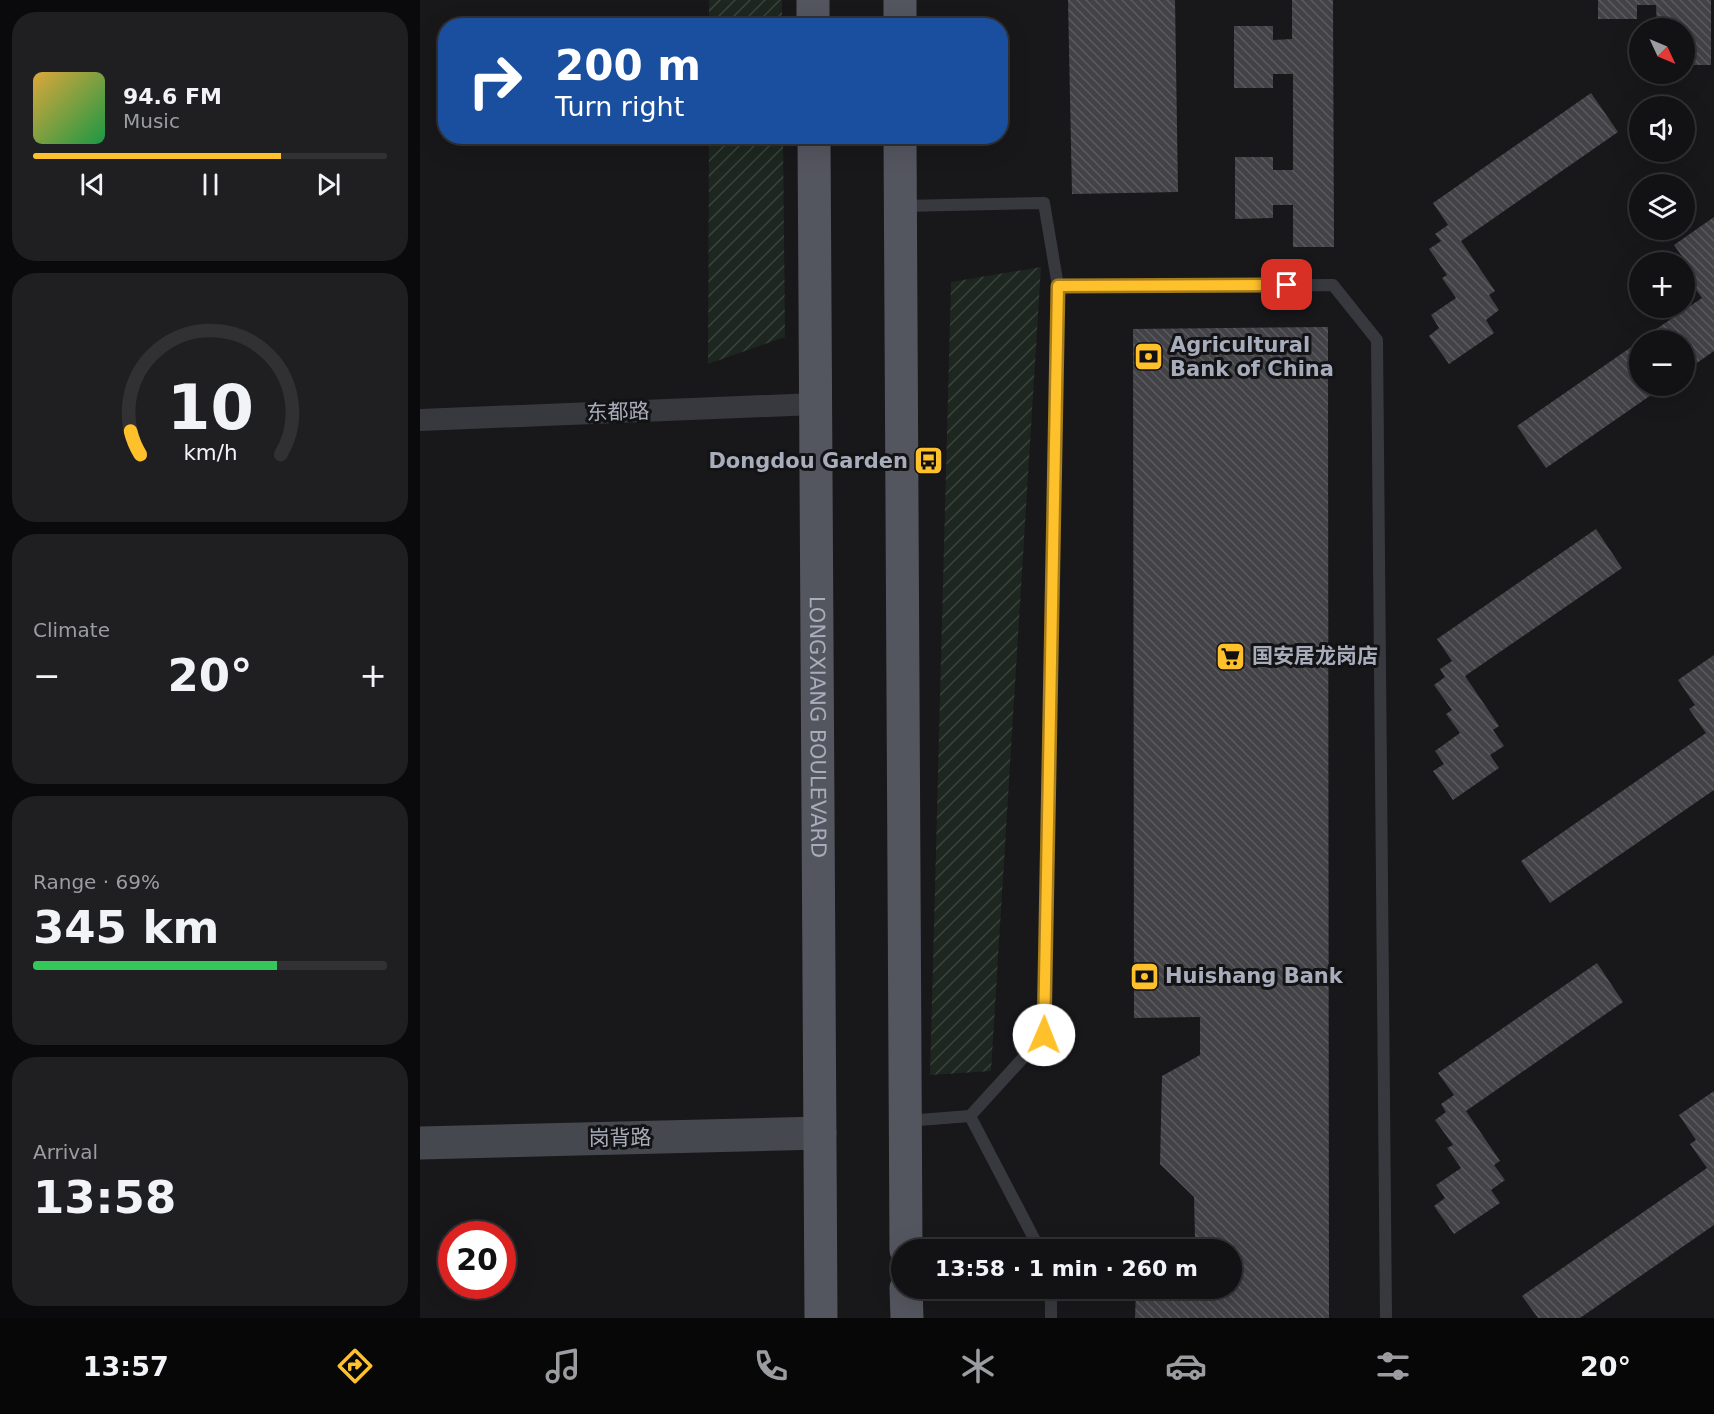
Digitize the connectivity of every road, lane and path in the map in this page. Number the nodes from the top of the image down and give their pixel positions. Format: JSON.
{"nodes":[{"id":1,"x":813,"y":0,"type":"edge"},
{"id":2,"x":900,"y":0,"type":"edge"},
{"id":3,"x":813,"y":18,"type":"edge"},
{"id":4,"x":900,"y":18,"type":"edge"},
{"id":5,"x":814,"y":144,"type":"edge"},
{"id":6,"x":900,"y":144,"type":"edge"},
{"id":7,"x":900,"y":206,"type":"junction"},
{"id":8,"x":1058,"y":286,"type":"junction"},
{"id":9,"x":815,"y":404,"type":"junction"},
{"id":10,"x":420,"y":420,"type":"edge"},
{"id":11,"x":970,"y":1116,"type":"junction"},
{"id":12,"x":906,"y":1121,"type":"junction"},
{"id":13,"x":820,"y":1133,"type":"junction"},
{"id":14,"x":420,"y":1143,"type":"edge"},
{"id":15,"x":906,"y":1239,"type":"edge"},
{"id":16,"x":1034,"y":1239,"type":"edge"},
{"id":17,"x":906,"y":1299,"type":"edge"},
{"id":18,"x":1052,"y":1299,"type":"edge"},
{"id":19,"x":821,"y":1318,"type":"edge"},
{"id":20,"x":907,"y":1318,"type":"edge"},
{"id":21,"x":1051,"y":1318,"type":"edge"},
{"id":22,"x":1386,"y":1318,"type":"edge"}],
"edges":[{"from":1,"to":3,"type":"main road"},
{"from":2,"to":4,"type":"main road"},
{"from":5,"to":9,"type":"main road","name":"LONGXIANG BOULEVARD"},
{"from":6,"to":7,"type":"main road"},
{"from":7,"to":8,"type":"lane"},
{"from":7,"to":12,"type":"main road"},
{"from":8,"to":11,"type":"lane"},
{"from":8,"to":22,"type":"lane"},
{"from":9,"to":10,"type":"street","name":"东都路"},
{"from":9,"to":13,"type":"main road","name":"LONGXIANG BOULEVARD"},
{"from":11,"to":12,"type":"lane"},
{"from":11,"to":16,"type":"lane"},
{"from":12,"to":15,"type":"main road"},
{"from":13,"to":14,"type":"street","name":"岗背路"},
{"from":13,"to":19,"type":"main road","name":"LONGXIANG BOULEVARD"},
{"from":17,"to":20,"type":"main road"},
{"from":18,"to":21,"type":"lane"}]}
